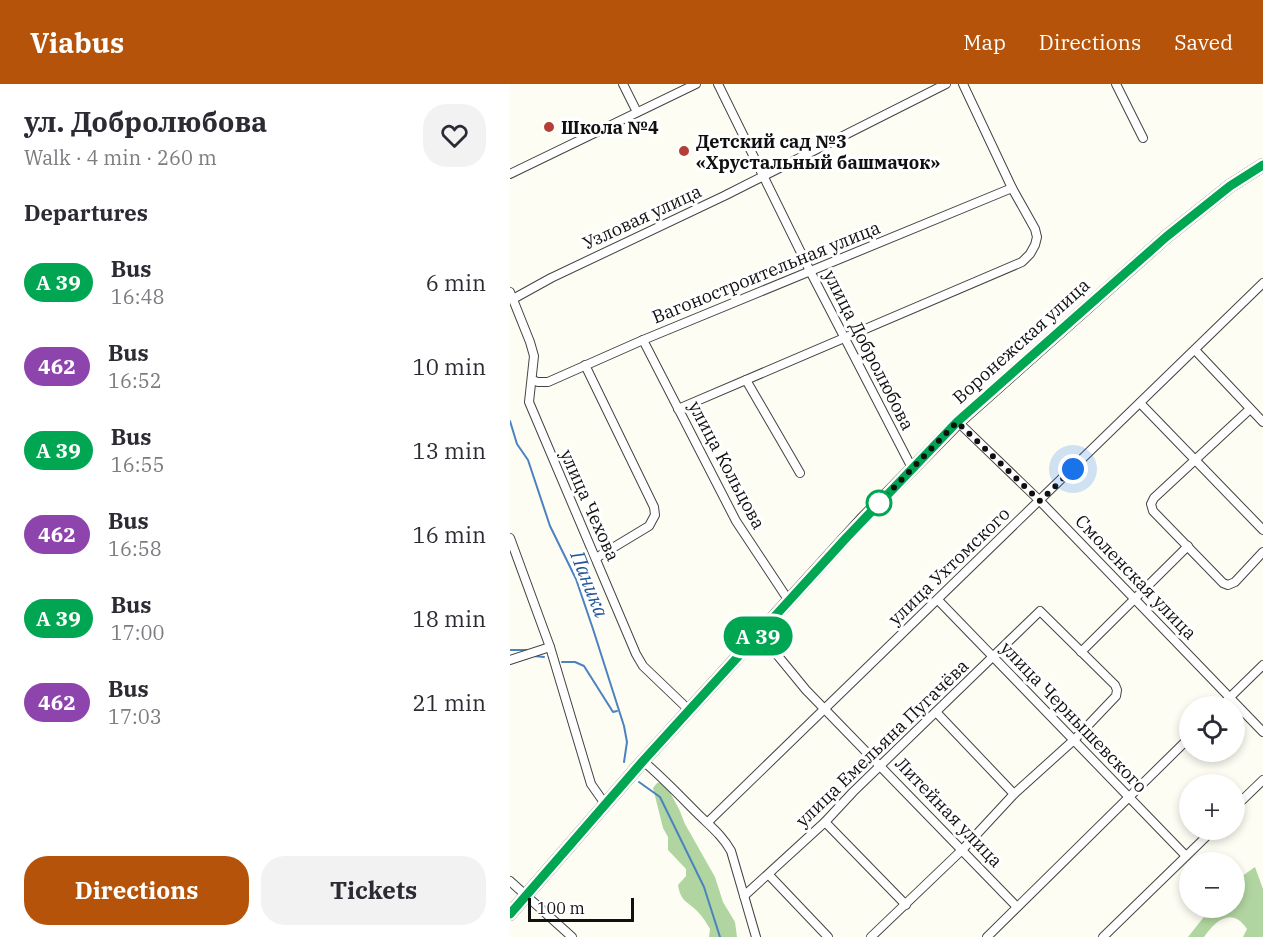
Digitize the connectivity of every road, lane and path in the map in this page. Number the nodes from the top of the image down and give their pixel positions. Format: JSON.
{"nodes":[{"id":1,"x":623,"y":84,"type":"edge"},
{"id":2,"x":696,"y":84,"type":"edge"},
{"id":3,"x":718,"y":84,"type":"edge"},
{"id":4,"x":946,"y":84,"type":"edge"},
{"id":5,"x":963,"y":84,"type":"edge"},
{"id":6,"x":1116,"y":84,"type":"edge"},
{"id":7,"x":637,"y":112,"type":"junction"},
{"id":8,"x":1143,"y":138,"type":"dead end"},
{"id":9,"x":1263,"y":165,"type":"edge"},
{"id":10,"x":510,"y":174,"type":"edge"},
{"id":11,"x":764,"y":175,"type":"junction"},
{"id":12,"x":1012,"y":188,"type":"junction"},
{"id":13,"x":810,"y":271,"type":"junction"},
{"id":14,"x":1263,"y":283,"type":"edge"},
{"id":15,"x":512,"y":296,"type":"edge"},
{"id":16,"x":844,"y":337,"type":"junction"},
{"id":17,"x":643,"y":340,"type":"junction"},
{"id":18,"x":1195,"y":351,"type":"junction"},
{"id":19,"x":585,"y":365,"type":"junction"},
{"id":20,"x":532,"y":380,"type":"junction"},
{"id":21,"x":746,"y":380,"type":"junction"},
{"id":22,"x":1140,"y":403,"type":"junction"},
{"id":23,"x":678,"y":409,"type":"junction"},
{"id":24,"x":1250,"y":409,"type":"junction"},
{"id":25,"x":957,"y":422,"type":"junction"},
{"id":26,"x":1263,"y":422,"type":"edge"},
{"id":27,"x":1194,"y":459,"type":"junction"},
{"id":28,"x":912,"y":468,"type":"junction"},
{"id":29,"x":800,"y":473,"type":"dead end"},
{"id":30,"x":1040,"y":501,"type":"junction"},
{"id":31,"x":1263,"y":530,"type":"edge"},
{"id":32,"x":510,"y":538,"type":"edge"},
{"id":33,"x":1188,"y":546,"type":"junction"},
{"id":34,"x":1263,"y":552,"type":"edge"},
{"id":35,"x":596,"y":558,"type":"junction"},
{"id":36,"x":938,"y":600,"type":"junction"},
{"id":37,"x":1135,"y":600,"type":"junction"},
{"id":38,"x":789,"y":601,"type":"junction"},
{"id":39,"x":760,"y":634,"type":"junction"},
{"id":40,"x":550,"y":647,"type":"junction"},
{"id":41,"x":1081,"y":652,"type":"junction"},
{"id":42,"x":994,"y":657,"type":"junction"},
{"id":43,"x":510,"y":660,"type":"edge"},
{"id":44,"x":1263,"y":666,"type":"edge"},
{"id":45,"x":1228,"y":696,"type":"edge"},
{"id":46,"x":1232,"y":696,"type":"edge"},
{"id":47,"x":825,"y":709,"type":"junction"},
{"id":48,"x":690,"y":711,"type":"junction"},
{"id":49,"x":936,"y":712,"type":"junction"},
{"id":50,"x":1245,"y":713,"type":"edge"},
{"id":51,"x":1263,"y":732,"type":"edge"},
{"id":52,"x":1075,"y":739,"type":"junction"},
{"id":53,"x":1179,"y":747,"type":"edge"},
{"id":54,"x":643,"y":761,"type":"junction"},
{"id":55,"x":880,"y":766,"type":"junction"},
{"id":56,"x":1263,"y":780,"type":"edge"},
{"id":57,"x":1014,"y":794,"type":"junction"},
{"id":58,"x":1128,"y":796,"type":"junction"},
{"id":59,"x":1245,"y":797,"type":"edge"},
{"id":60,"x":605,"y":804,"type":"junction"},
{"id":61,"x":708,"y":822,"type":"junction"},
{"id":62,"x":825,"y":822,"type":"junction"},
{"id":63,"x":1203,"y":840,"type":"edge"},
{"id":64,"x":963,"y":849,"type":"junction"},
{"id":65,"x":1182,"y":852,"type":"edge"},
{"id":66,"x":1190,"y":852,"type":"edge"},
{"id":67,"x":1179,"y":863,"type":"edge"},
{"id":68,"x":769,"y":875,"type":"junction"},
{"id":69,"x":510,"y":881,"type":"edge"},
{"id":70,"x":527,"y":896,"type":"junction"},
{"id":71,"x":744,"y":896,"type":"junction"},
{"id":72,"x":906,"y":905,"type":"junction"},
{"id":73,"x":1017,"y":907,"type":"junction"},
{"id":74,"x":510,"y":914,"type":"edge"},
{"id":75,"x":572,"y":937,"type":"edge"},
{"id":76,"x":756,"y":937,"type":"edge"},
{"id":77,"x":828,"y":937,"type":"edge"},
{"id":78,"x":871,"y":937,"type":"edge"},
{"id":79,"x":987,"y":937,"type":"edge"},
{"id":80,"x":1103,"y":937,"type":"edge"}],
"edges":[{"from":1,"to":7,"type":"street"},
{"from":2,"to":7,"type":"street"},
{"from":3,"to":11,"type":"street","name":"улица Добролюбова"},
{"from":4,"to":11,"type":"street","name":"Узловая улица"},
{"from":5,"to":12,"type":"street"},
{"from":6,"to":8,"type":"street"},
{"from":7,"to":10,"type":"street"},
{"from":9,"to":25,"type":"street","name":"Воронежская улица"},
{"from":11,"to":13,"type":"street","name":"улица Добролюбова"},
{"from":11,"to":15,"type":"street","name":"Узловая улица"},
{"from":12,"to":13,"type":"street","name":"Вагоностроительная улица"},
{"from":12,"to":16,"type":"street"},
{"from":13,"to":16,"type":"street","name":"улица Добролюбова"},
{"from":13,"to":17,"type":"street","name":"Вагоностроительная улица"},
{"from":14,"to":18,"type":"street","name":"улица Ухтомского"},
{"from":15,"to":20,"type":"street","name":"улица Чехова"},
{"from":16,"to":21,"type":"street"},
{"from":16,"to":28,"type":"street","name":"улица Добролюбова"},
{"from":17,"to":19,"type":"street","name":"Вагоностроительная улица"},
{"from":17,"to":23,"type":"street","name":"улица Кольцова"},
{"from":18,"to":22,"type":"street","name":"улица Ухтомского"},
{"from":18,"to":24,"type":"street"},
{"from":19,"to":20,"type":"street","name":"Вагоностроительная улица"},
{"from":19,"to":35,"type":"street"},
{"from":20,"to":35,"type":"street","name":"улица Чехова"},
{"from":21,"to":23,"type":"street"},
{"from":21,"to":29,"type":"street"},
{"from":22,"to":27,"type":"street"},
{"from":22,"to":30,"type":"street","name":"улица Ухтомского"},
{"from":23,"to":38,"type":"street","name":"улица Кольцова"},
{"from":24,"to":26,"type":"street"},
{"from":24,"to":27,"type":"street"},
{"from":25,"to":28,"type":"street","name":"Воронежская улица"},
{"from":25,"to":30,"type":"street","name":"Смоленская улица"},
{"from":27,"to":31,"type":"street"},
{"from":27,"to":33,"type":"street"},
{"from":28,"to":38,"type":"street","name":"Воронежская улица"},
{"from":30,"to":36,"type":"street","name":"улица Ухтомского"},
{"from":30,"to":37,"type":"street","name":"Смоленская улица"},
{"from":32,"to":40,"type":"street"},
{"from":33,"to":34,"type":"street"},
{"from":33,"to":37,"type":"street"},
{"from":35,"to":48,"type":"street","name":"улица Чехова"},
{"from":36,"to":42,"type":"street","name":"улица Чернышевского"},
{"from":36,"to":47,"type":"street","name":"улица Ухтомского"},
{"from":37,"to":41,"type":"street"},
{"from":37,"to":45,"type":"street","name":"Смоленская улица"},
{"from":38,"to":39,"type":"street","name":"Воронежская улица"},
{"from":39,"to":47,"type":"street","name":"Литейная улица"},
{"from":39,"to":48,"type":"street","name":"Воронежская улица"},
{"from":40,"to":43,"type":"street"},
{"from":40,"to":60,"type":"street"},
{"from":41,"to":42,"type":"street","name":"улица Емельяна Пугачёва"},
{"from":41,"to":52,"type":"street"},
{"from":42,"to":49,"type":"street","name":"улица Емельяна Пугачёва"},
{"from":42,"to":52,"type":"street","name":"улица Чернышевского"},
{"from":44,"to":46,"type":"street"},
{"from":47,"to":55,"type":"street","name":"Литейная улица"},
{"from":47,"to":61,"type":"street","name":"улица Ухтомского"},
{"from":48,"to":54,"type":"street","name":"Воронежская улица"},
{"from":49,"to":55,"type":"street","name":"улица Емельяна Пугачёва"},
{"from":49,"to":57,"type":"street"},
{"from":50,"to":51,"type":"street","name":"Смоленская улица"},
{"from":52,"to":57,"type":"street"},
{"from":52,"to":58,"type":"street","name":"улица Чернышевского"},
{"from":53,"to":58,"type":"street"},
{"from":54,"to":60,"type":"street","name":"Воронежская улица"},
{"from":54,"to":61,"type":"street"},
{"from":55,"to":62,"type":"street","name":"улица Емельяна Пугачёва"},
{"from":55,"to":64,"type":"street","name":"Литейная улица"},
{"from":56,"to":59,"type":"street"},
{"from":57,"to":64,"type":"street"},
{"from":58,"to":65,"type":"street","name":"улица Чернышевского"},
{"from":58,"to":73,"type":"street"},
{"from":60,"to":70,"type":"street","name":"Воронежская улица"},
{"from":61,"to":71,"type":"street"},
{"from":62,"to":68,"type":"street","name":"улица Емельяна Пугачёва"},
{"from":62,"to":72,"type":"street"},
{"from":63,"to":66,"type":"street"},
{"from":64,"to":72,"type":"street"},
{"from":64,"to":73,"type":"street","name":"Литейная улица"},
{"from":67,"to":80,"type":"street"},
{"from":68,"to":71,"type":"street","name":"улица Емельяна Пугачёва"},
{"from":68,"to":77,"type":"street"},
{"from":69,"to":70,"type":"street"},
{"from":70,"to":74,"type":"street","name":"Воронежская улица"},
{"from":70,"to":75,"type":"street"},
{"from":71,"to":76,"type":"street"},
{"from":72,"to":78,"type":"street"},
{"from":73,"to":79,"type":"street"}]}
